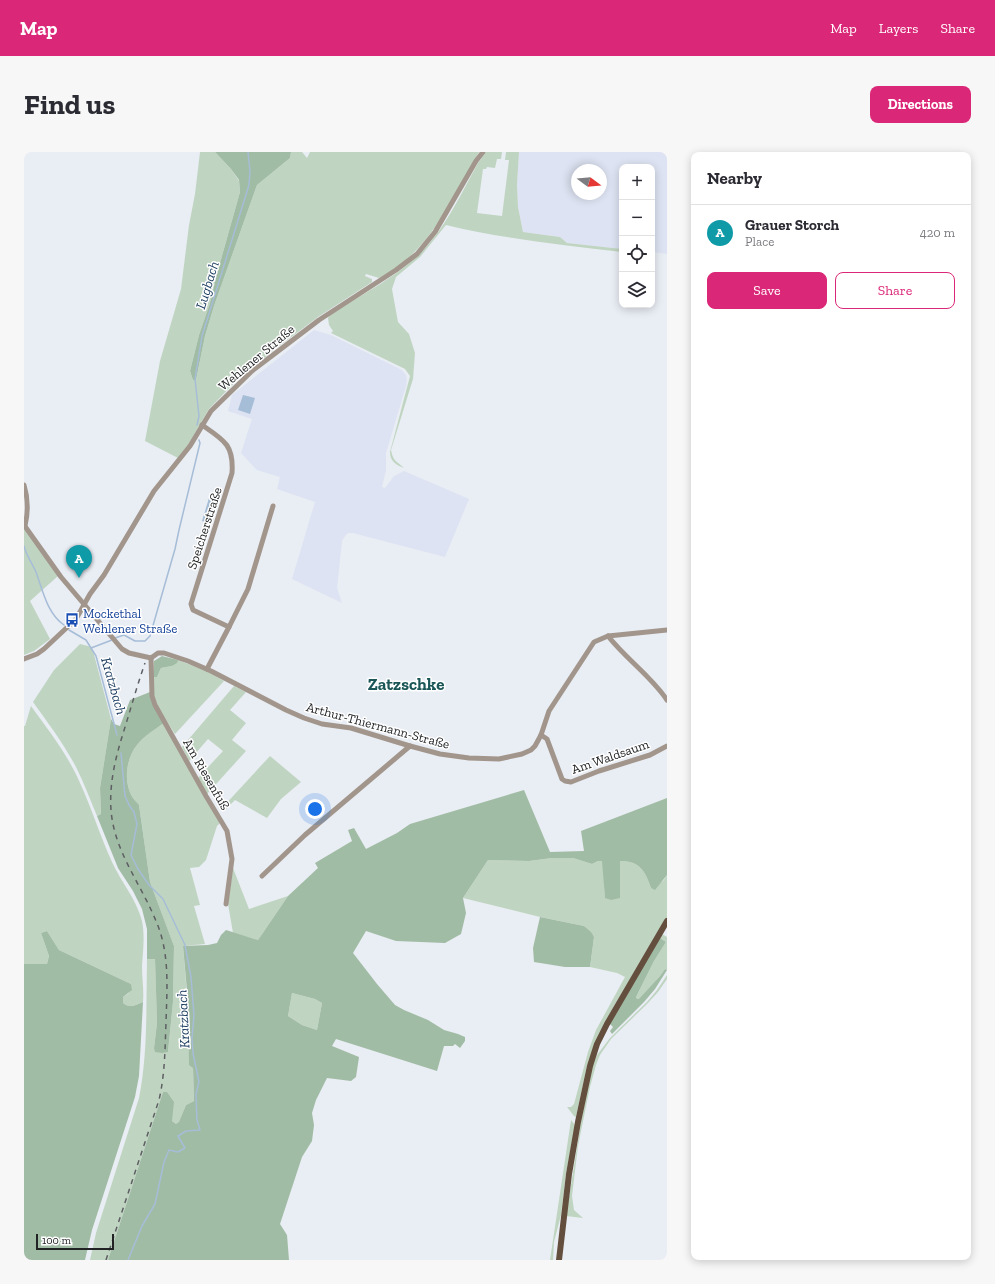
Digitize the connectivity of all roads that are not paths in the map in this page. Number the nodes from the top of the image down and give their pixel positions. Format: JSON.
{"nodes":[{"id":1,"x":482,"y":152,"type":"edge"},
{"id":2,"x":202,"y":425,"type":"junction"},
{"id":3,"x":24,"y":485,"type":"edge"},
{"id":4,"x":25,"y":506,"type":"edge"},
{"id":5,"x":273,"y":506,"type":"dead end"},
{"id":6,"x":25,"y":525,"type":"edge"},
{"id":7,"x":84,"y":604,"type":"junction"},
{"id":8,"x":229,"y":627,"type":"junction"},
{"id":9,"x":667,"y":630,"type":"edge"},
{"id":10,"x":608,"y":636,"type":"junction"},
{"id":11,"x":151,"y":658,"type":"junction"},
{"id":12,"x":24,"y":659,"type":"edge"},
{"id":13,"x":206,"y":669,"type":"junction"},
{"id":14,"x":667,"y":700,"type":"edge"},
{"id":15,"x":541,"y":735,"type":"junction"},
{"id":16,"x":410,"y":746,"type":"junction"},
{"id":17,"x":667,"y":746,"type":"edge"},
{"id":18,"x":262,"y":876,"type":"dead end"},
{"id":19,"x":226,"y":904,"type":"dead end"},
{"id":20,"x":667,"y":921,"type":"edge"},
{"id":21,"x":559,"y":1260,"type":"edge"}],
"edges":[{"from":1,"to":2,"type":"street","name":"Wehlener Straße"},
{"from":2,"to":7,"type":"street","name":"Wehlener Straße"},
{"from":2,"to":8,"type":"street","name":"Speicherstraße"},
{"from":3,"to":4,"type":"street"},
{"from":4,"to":6,"type":"street"},
{"from":5,"to":8,"type":"street"},
{"from":6,"to":7,"type":"street","name":"Arthur-Thiermann-Straße"},
{"from":7,"to":11,"type":"street","name":"Arthur-Thiermann-Straße"},
{"from":7,"to":12,"type":"street","name":"Wehlener Straße"},
{"from":8,"to":13,"type":"street"},
{"from":9,"to":10,"type":"street","name":"Arthur-Thiermann-Straße"},
{"from":10,"to":14,"type":"street"},
{"from":10,"to":15,"type":"street","name":"Arthur-Thiermann-Straße"},
{"from":11,"to":13,"type":"street","name":"Arthur-Thiermann-Straße"},
{"from":11,"to":19,"type":"street","name":"Am Riesenfuß"},
{"from":13,"to":16,"type":"street","name":"Arthur-Thiermann-Straße"},
{"from":15,"to":16,"type":"street","name":"Arthur-Thiermann-Straße"},
{"from":15,"to":17,"type":"street","name":"Am Waldsaum"},
{"from":16,"to":18,"type":"street"},
{"from":20,"to":21,"type":"main road"}]}
